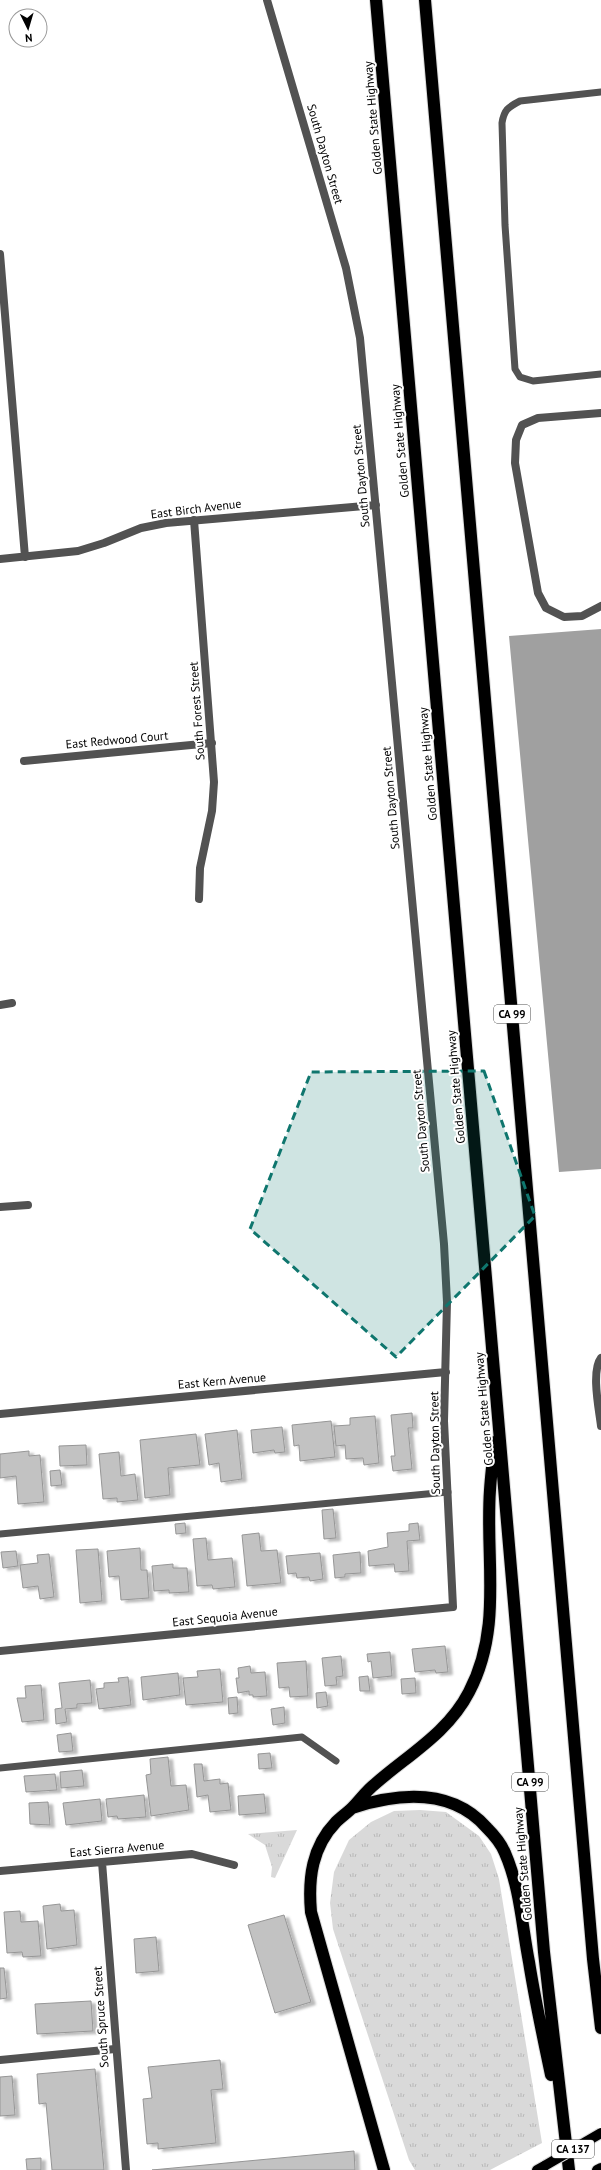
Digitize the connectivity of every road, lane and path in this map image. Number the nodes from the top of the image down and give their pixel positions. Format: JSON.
{"nodes":[{"id":1,"x":267,"y":0,"type":"edge"},
{"id":2,"x":376,"y":0,"type":"edge"},
{"id":3,"x":425,"y":0,"type":"edge"},
{"id":4,"x":601,"y":92,"type":"edge"},
{"id":5,"x":0,"y":254,"type":"edge"},
{"id":6,"x":1,"y":283,"type":"edge"},
{"id":7,"x":601,"y":374,"type":"edge"},
{"id":8,"x":601,"y":413,"type":"edge"},
{"id":9,"x":376,"y":505,"type":"junction"},
{"id":10,"x":194,"y":520,"type":"junction"},
{"id":11,"x":25,"y":557,"type":"junction"},
{"id":12,"x":0,"y":560,"type":"edge"},
{"id":13,"x":601,"y":606,"type":"edge"},
{"id":14,"x":212,"y":744,"type":"junction"},
{"id":15,"x":24,"y":761,"type":"dead end"},
{"id":16,"x":200,"y":899,"type":"dead end"},
{"id":17,"x":12,"y":1003,"type":"dead end"},
{"id":18,"x":0,"y":1005,"type":"edge"},
{"id":19,"x":28,"y":1204,"type":"dead end"},
{"id":20,"x":0,"y":1207,"type":"edge"},
{"id":21,"x":601,"y":1358,"type":"edge"},
{"id":22,"x":446,"y":1372,"type":"junction"},
{"id":23,"x":0,"y":1414,"type":"edge"},
{"id":24,"x":498,"y":1416,"type":"junction"},
{"id":25,"x":601,"y":1426,"type":"edge"},
{"id":26,"x":448,"y":1492,"type":"junction"},
{"id":27,"x":0,"y":1534,"type":"edge"},
{"id":28,"x":453,"y":1607,"type":"joint"},
{"id":29,"x":0,"y":1651,"type":"edge"},
{"id":30,"x":336,"y":1761,"type":"dead end"},
{"id":31,"x":0,"y":1768,"type":"edge"},
{"id":32,"x":351,"y":1809,"type":"junction"},
{"id":33,"x":102,"y":1862,"type":"junction"},
{"id":34,"x":234,"y":1865,"type":"dead end"},
{"id":35,"x":0,"y":1871,"type":"edge"},
{"id":36,"x":601,"y":2028,"type":"edge"},
{"id":37,"x":116,"y":2050,"type":"junction"},
{"id":38,"x":0,"y":2060,"type":"edge"},
{"id":39,"x":601,"y":2133,"type":"edge"},
{"id":40,"x":566,"y":2148,"type":"junction"},
{"id":41,"x":381,"y":2166,"type":"edge"},
{"id":42,"x":542,"y":2168,"type":"edge"},
{"id":43,"x":601,"y":2168,"type":"edge"},
{"id":44,"x":126,"y":2170,"type":"edge"},
{"id":45,"x":392,"y":2170,"type":"edge"},
{"id":46,"x":570,"y":2170,"type":"edge"},
{"id":47,"x":597,"y":2170,"type":"edge"}],
"edges":[{"from":1,"to":9,"type":"street","name":"South Dayton Street"},
{"from":2,"to":24,"type":"highway","name":"Golden State Highway","number":"CA 99"},
{"from":3,"to":36,"type":"highway","number":"CA 99"},
{"from":4,"to":7,"type":"lane"},
{"from":5,"to":6,"type":"street"},
{"from":6,"to":11,"type":"street"},
{"from":8,"to":13,"type":"street"},
{"from":9,"to":10,"type":"street","name":"East Birch Avenue"},
{"from":9,"to":22,"type":"street","name":"South Dayton Street"},
{"from":10,"to":11,"type":"street","name":"East Birch Avenue"},
{"from":10,"to":14,"type":"street","name":"South Forest Street"},
{"from":11,"to":12,"type":"street","name":"East Birch Avenue"},
{"from":14,"to":15,"type":"street","name":"East Redwood Court"},
{"from":14,"to":16,"type":"street","name":"South Forest Street"},
{"from":17,"to":18,"type":"street"},
{"from":19,"to":20,"type":"street"},
{"from":21,"to":25,"type":"street"},
{"from":22,"to":23,"type":"street","name":"East Kern Avenue"},
{"from":22,"to":26,"type":"street","name":"South Dayton Street"},
{"from":24,"to":32,"type":"highway"},
{"from":24,"to":40,"type":"highway","name":"Golden State Highway","number":"CA 99"},
{"from":26,"to":27,"type":"lane"},
{"from":26,"to":28,"type":"street","name":"South Dayton Street"},
{"from":28,"to":29,"type":"street","name":"East Sequoia Avenue"},
{"from":30,"to":31,"type":"lane"},
{"from":32,"to":40,"type":"highway"},
{"from":32,"to":41,"type":"highway"},
{"from":33,"to":34,"type":"street","name":"East Sierra Avenue"},
{"from":33,"to":35,"type":"street","name":"East Sierra Avenue"},
{"from":33,"to":37,"type":"street","name":"South Spruce Street"},
{"from":37,"to":38,"type":"street"},
{"from":37,"to":44,"type":"street","name":"South Spruce Street"},
{"from":39,"to":42,"type":"main road","number":"CA 137","bridge":true},
{"from":40,"to":46,"type":"highway","name":"Golden State Highway","number":"CA 99"},
{"from":41,"to":45,"type":"highway"},
{"from":43,"to":47,"type":"main road","number":"CA 137"}]}
